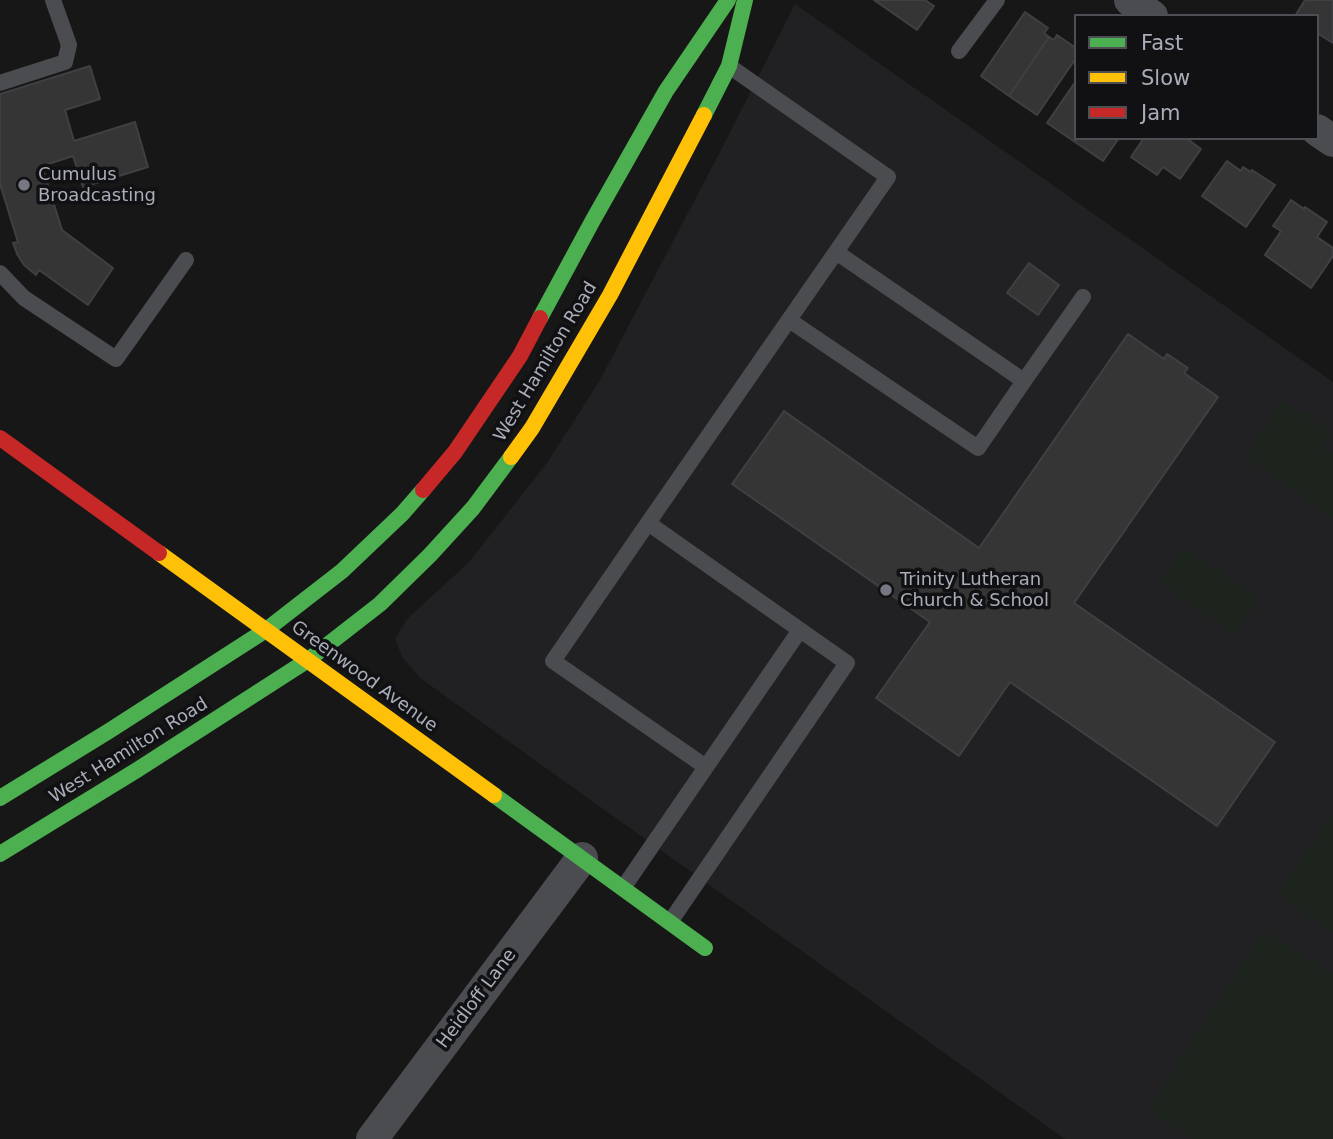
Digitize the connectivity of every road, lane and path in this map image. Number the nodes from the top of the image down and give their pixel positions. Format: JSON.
{"nodes":[{"id":1,"x":53,"y":0,"type":"edge"},
{"id":2,"x":728,"y":0,"type":"edge"},
{"id":3,"x":745,"y":0,"type":"edge"},
{"id":4,"x":997,"y":0,"type":"edge"},
{"id":5,"x":1129,"y":0,"type":"edge"},
{"id":6,"x":1149,"y":14,"type":"edge"},
{"id":7,"x":959,"y":51,"type":"dead end"},
{"id":8,"x":729,"y":66,"type":"junction"},
{"id":9,"x":0,"y":83,"type":"edge"},
{"id":10,"x":836,"y":252,"type":"junction"},
{"id":11,"x":186,"y":260,"type":"dead end"},
{"id":12,"x":0,"y":273,"type":"edge"},
{"id":13,"x":1083,"y":297,"type":"dead end"},
{"id":14,"x":789,"y":320,"type":"junction"},
{"id":15,"x":1024,"y":381,"type":"junction"},
{"id":16,"x":0,"y":438,"type":"edge"},
{"id":17,"x":648,"y":523,"type":"junction"},
{"id":18,"x":267,"y":630,"type":"junction"},
{"id":19,"x":800,"y":631,"type":"junction"},
{"id":20,"x":308,"y":660,"type":"junction"},
{"id":21,"x":706,"y":767,"type":"junction"},
{"id":22,"x":0,"y":798,"type":"edge"},
{"id":23,"x":0,"y":855,"type":"edge"},
{"id":24,"x":582,"y":858,"type":"junction"},
{"id":25,"x":623,"y":888,"type":"junction"},
{"id":26,"x":670,"y":922,"type":"junction"},
{"id":27,"x":705,"y":948,"type":"dead end"},
{"id":28,"x":372,"y":1139,"type":"edge"}],
"edges":[{"from":1,"to":9,"type":"lane"},
{"from":2,"to":18,"type":"main road","name":"West Hamilton Road"},
{"from":3,"to":8,"type":"main road","name":"West Hamilton Road"},
{"from":4,"to":7,"type":"lane"},
{"from":5,"to":6,"type":"street"},
{"from":8,"to":10,"type":"lane"},
{"from":8,"to":20,"type":"main road","name":"West Hamilton Road"},
{"from":10,"to":14,"type":"lane"},
{"from":10,"to":15,"type":"lane"},
{"from":11,"to":12,"type":"lane"},
{"from":13,"to":15,"type":"lane"},
{"from":14,"to":15,"type":"lane"},
{"from":14,"to":17,"type":"lane"},
{"from":16,"to":18,"type":"main road","name":"Greenwood Avenue"},
{"from":17,"to":19,"type":"lane"},
{"from":17,"to":21,"type":"lane"},
{"from":18,"to":20,"type":"main road","name":"Greenwood Avenue"},
{"from":18,"to":22,"type":"main road","name":"West Hamilton Road"},
{"from":19,"to":21,"type":"lane"},
{"from":19,"to":26,"type":"lane"},
{"from":20,"to":23,"type":"main road","name":"West Hamilton Road"},
{"from":20,"to":24,"type":"main road","name":"Greenwood Avenue"},
{"from":21,"to":25,"type":"lane"},
{"from":24,"to":25,"type":"main road","name":"Greenwood Avenue"},
{"from":24,"to":28,"type":"street","name":"Heidloff Lane"},
{"from":25,"to":26,"type":"main road","name":"Greenwood Avenue"},
{"from":26,"to":27,"type":"main road","name":"Greenwood Avenue"}]}
